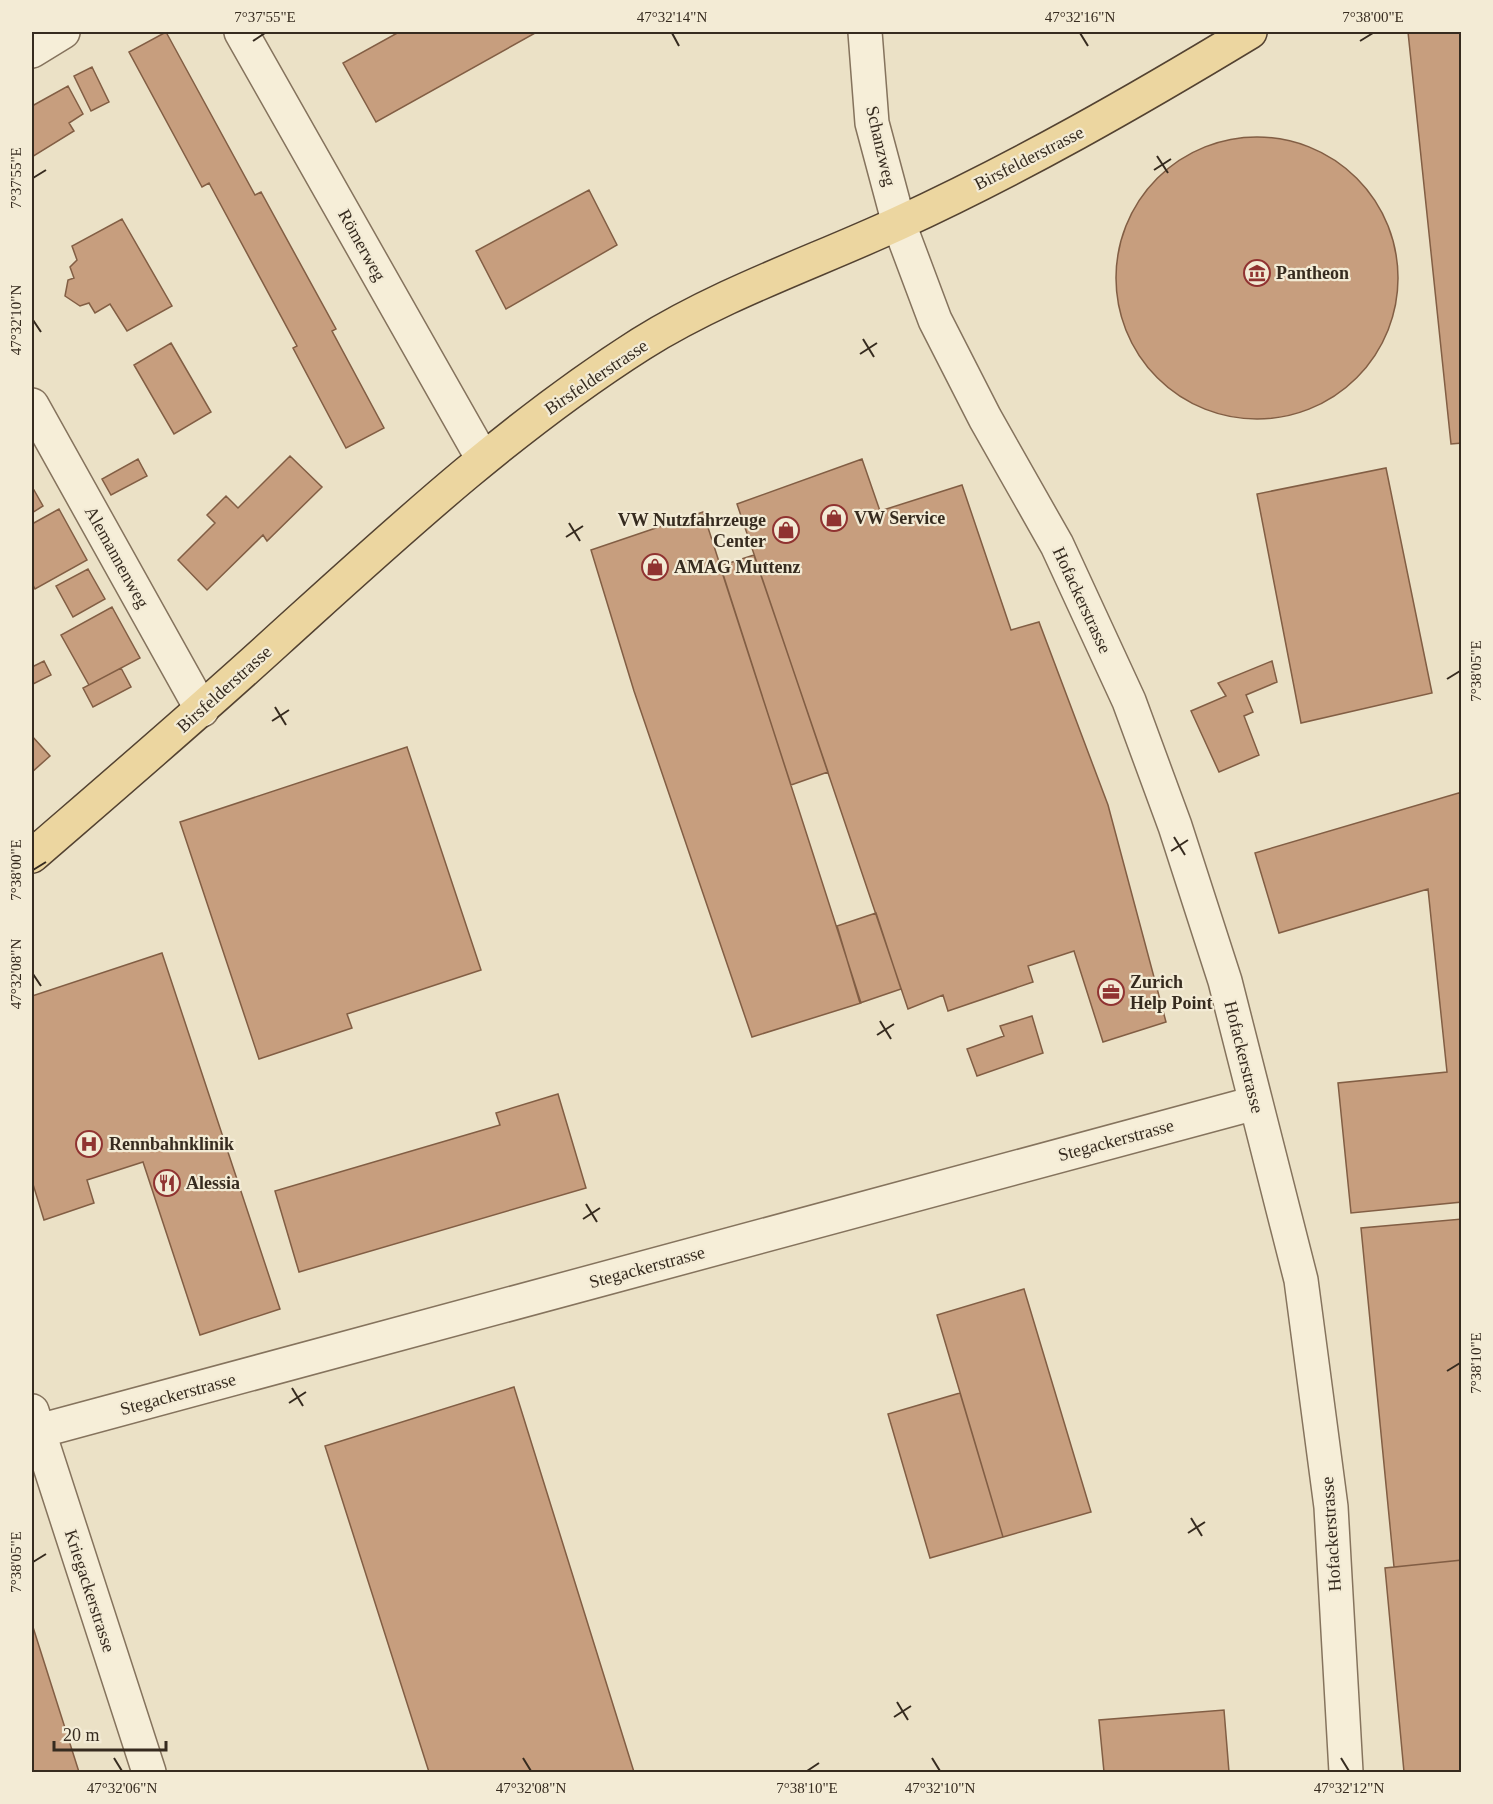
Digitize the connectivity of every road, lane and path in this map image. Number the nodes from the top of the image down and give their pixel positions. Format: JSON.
{"nodes":[{"id":1,"x":63,"y":32,"type":"edge"},
{"id":2,"x":242,"y":32,"type":"edge"},
{"id":3,"x":865,"y":32,"type":"edge"},
{"id":4,"x":1250,"y":32,"type":"edge"},
{"id":5,"x":32,"y":51,"type":"edge"},
{"id":6,"x":899,"y":224,"type":"junction"},
{"id":7,"x":32,"y":405,"type":"edge"},
{"id":8,"x":483,"y":459,"type":"junction"},
{"id":9,"x":202,"y":710,"type":"junction"},
{"id":10,"x":32,"y":856,"type":"edge"},
{"id":11,"x":1255,"y":1102,"type":"junction"},
{"id":12,"x":35,"y":1420,"type":"edge"},
{"id":13,"x":149,"y":1773,"type":"edge"},
{"id":14,"x":1346,"y":1773,"type":"edge"}],
"edges":[{"from":1,"to":5,"type":"street"},
{"from":2,"to":8,"type":"street","name":"Römerweg"},
{"from":3,"to":6,"type":"street","name":"Schanzweg"},
{"from":4,"to":6,"type":"main road","name":"Birsfelderstrasse"},
{"from":6,"to":8,"type":"main road","name":"Birsfelderstrasse"},
{"from":6,"to":11,"type":"street","name":"Hofackerstrasse"},
{"from":7,"to":9,"type":"street","name":"Alemannenweg"},
{"from":8,"to":9,"type":"main road","name":"Birsfelderstrasse"},
{"from":9,"to":10,"type":"main road","name":"Birsfelderstrasse"},
{"from":11,"to":12,"type":"street","name":"Stegackerstrasse"},
{"from":11,"to":14,"type":"street","name":"Hofackerstrasse"},
{"from":12,"to":13,"type":"street","name":"Kriegackerstrasse"}]}
